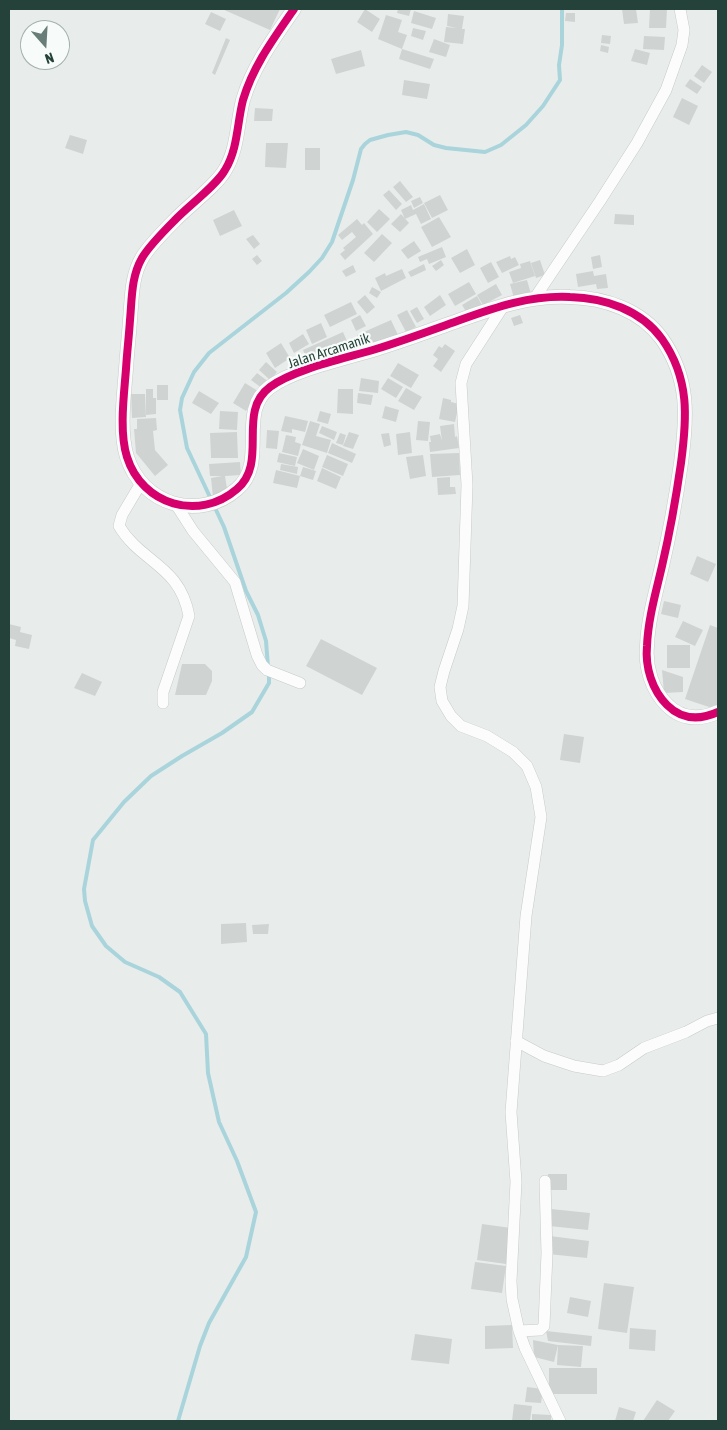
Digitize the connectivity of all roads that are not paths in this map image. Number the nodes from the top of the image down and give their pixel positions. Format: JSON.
{"nodes":[{"id":1,"x":294,"y":9,"type":"edge"},
{"id":2,"x":680,"y":9,"type":"edge"},
{"id":3,"x":534,"y":298,"type":"junction"},
{"id":4,"x":504,"y":305,"type":"junction"},
{"id":5,"x":141,"y":483,"type":"junction"},
{"id":6,"x":177,"y":506,"type":"junction"},
{"id":7,"x":300,"y":683,"type":"dead end"},
{"id":8,"x":163,"y":703,"type":"dead end"},
{"id":9,"x":718,"y":712,"type":"edge"},
{"id":10,"x":718,"y":1018,"type":"edge"},
{"id":11,"x":516,"y":1040,"type":"junction"},
{"id":12,"x":545,"y":1181,"type":"dead end"},
{"id":13,"x":519,"y":1331,"type":"junction"},
{"id":14,"x":560,"y":1421,"type":"edge"}],
"edges":[{"from":1,"to":5,"type":"street"},
{"from":2,"to":3,"type":"street"},
{"from":3,"to":4,"type":"street","name":"Jalan Arcamanik"},
{"from":3,"to":9,"type":"street","name":"Jalan Arcamanik"},
{"from":4,"to":6,"type":"street","name":"Jalan Arcamanik"},
{"from":4,"to":11,"type":"street"},
{"from":5,"to":6,"type":"street"},
{"from":5,"to":8,"type":"street"},
{"from":6,"to":7,"type":"street"},
{"from":10,"to":11,"type":"street"},
{"from":11,"to":13,"type":"street"},
{"from":12,"to":13,"type":"street"},
{"from":13,"to":14,"type":"street"}]}
